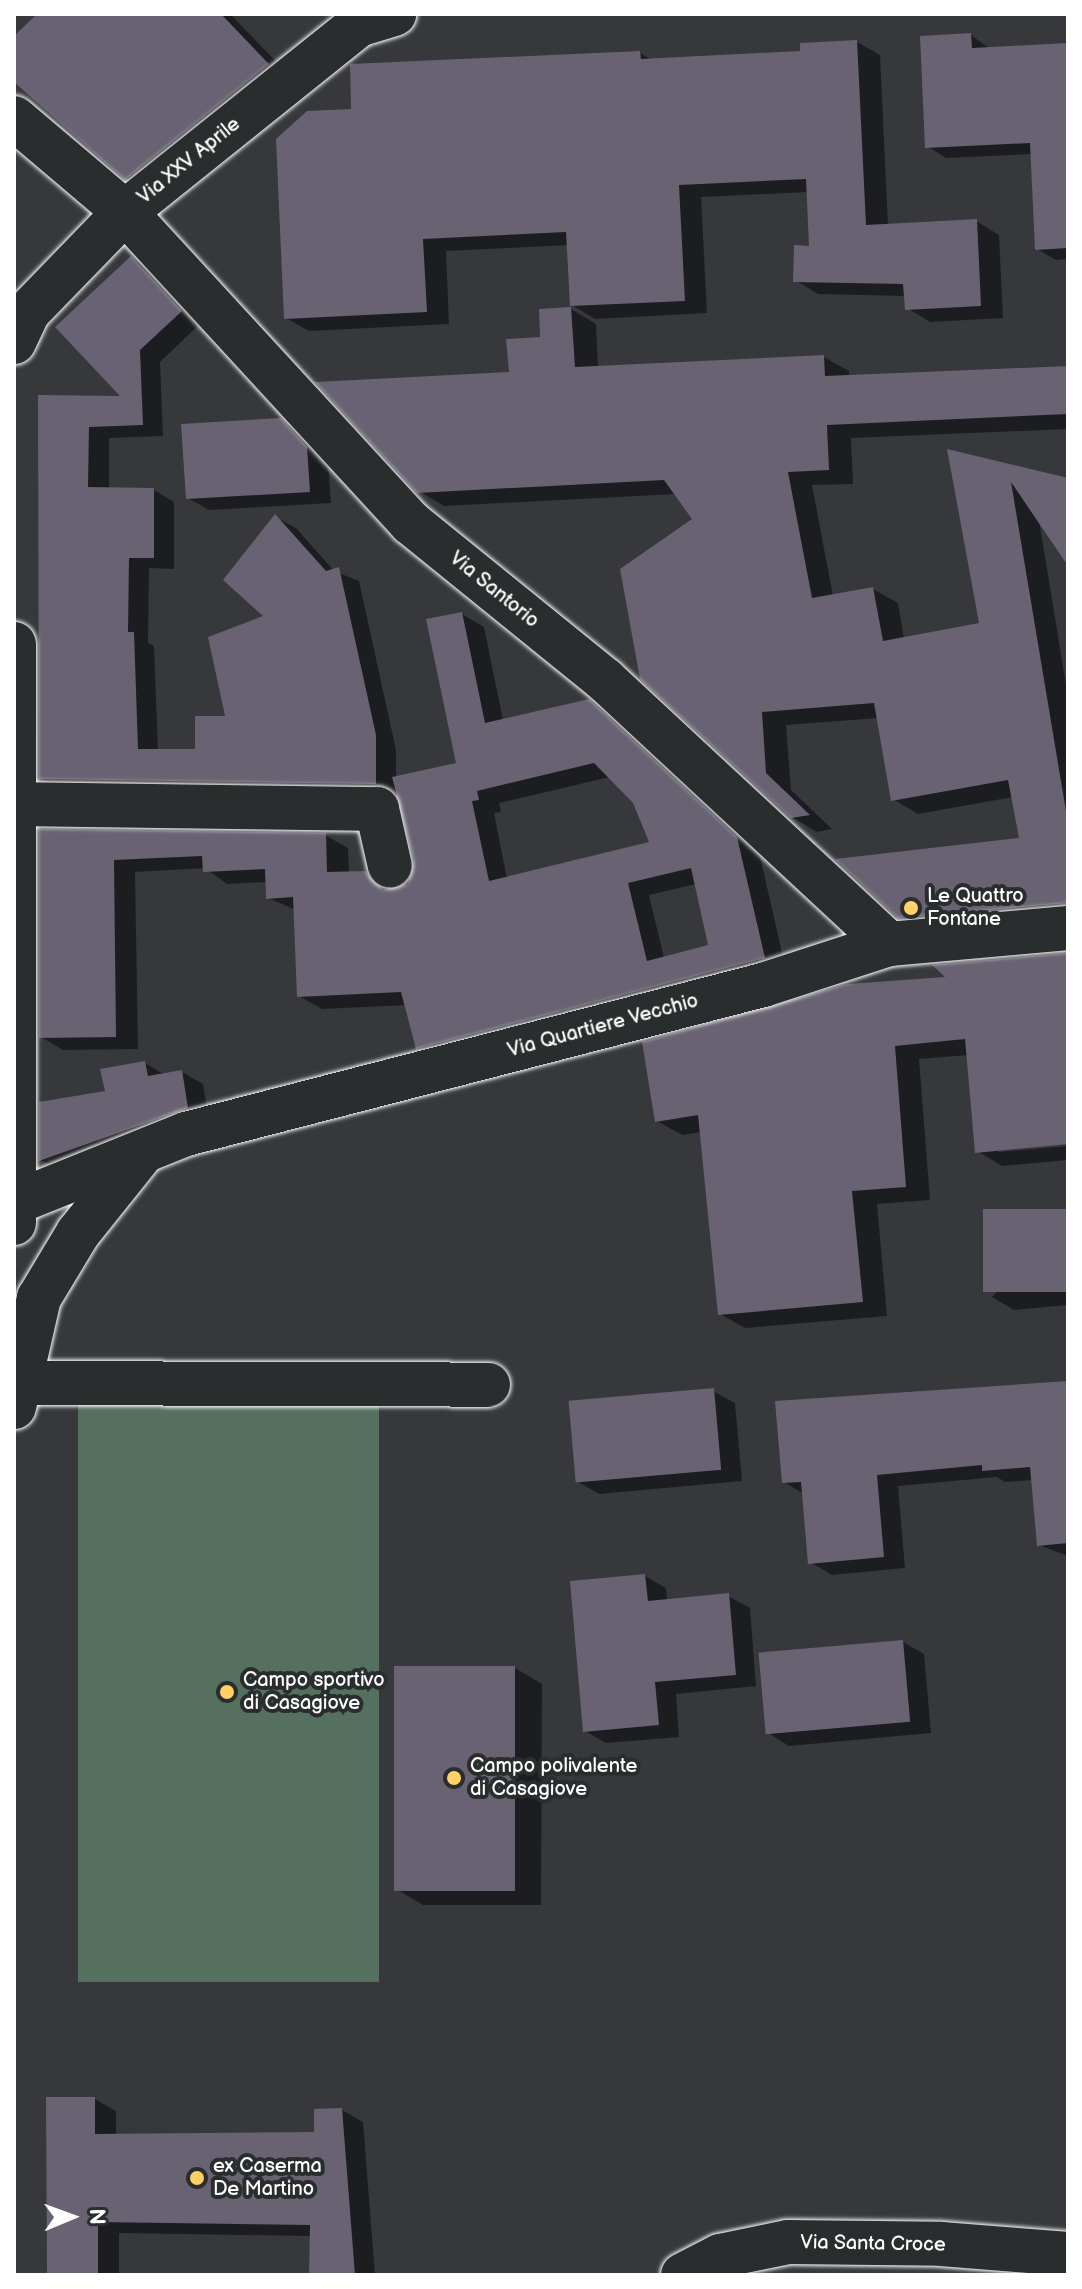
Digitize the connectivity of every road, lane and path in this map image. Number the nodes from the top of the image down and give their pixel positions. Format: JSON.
{"nodes":[{"id":1,"x":394,"y":14,"type":"edge"},
{"id":2,"x":14,"y":118,"type":"edge"},
{"id":3,"x":125,"y":212,"type":"junction"},
{"id":4,"x":14,"y":342,"type":"edge"},
{"id":5,"x":14,"y":644,"type":"edge"},
{"id":6,"x":14,"y":804,"type":"edge"},
{"id":7,"x":390,"y":866,"type":"dead end"},
{"id":8,"x":1068,"y":928,"type":"edge"},
{"id":9,"x":889,"y":944,"type":"junction"},
{"id":10,"x":143,"y":1152,"type":"junction"},
{"id":11,"x":14,"y":1203,"type":"edge"},
{"id":12,"x":14,"y":1223,"type":"edge"},
{"id":13,"x":488,"y":1385,"type":"dead end"},
{"id":14,"x":17,"y":1395,"type":"edge"},
{"id":15,"x":1068,"y":2254,"type":"edge"},
{"id":16,"x":683,"y":2275,"type":"edge"}],
"edges":[{"from":1,"to":3,"type":"street","name":"Via XXV Aprile"},
{"from":2,"to":3,"type":"street","name":"Via Santorio"},
{"from":3,"to":4,"type":"street","name":"Via XXV Aprile"},
{"from":3,"to":9,"type":"street","name":"Via Santorio"},
{"from":5,"to":6,"type":"street"},
{"from":6,"to":7,"type":"street"},
{"from":6,"to":11,"type":"street"},
{"from":8,"to":9,"type":"street","name":"Via Quartiere Vecchio"},
{"from":9,"to":10,"type":"street","name":"Via Quartiere Vecchio"},
{"from":10,"to":11,"type":"street","name":"Via Quartiere Vecchio"},
{"from":10,"to":14,"type":"street","name":"Via Quartiere Vecchio"},
{"from":11,"to":12,"type":"street"},
{"from":13,"to":14,"type":"street","name":"Via Quartiere Vecchio"},
{"from":15,"to":16,"type":"street","name":"Via Santa Croce"}]}
